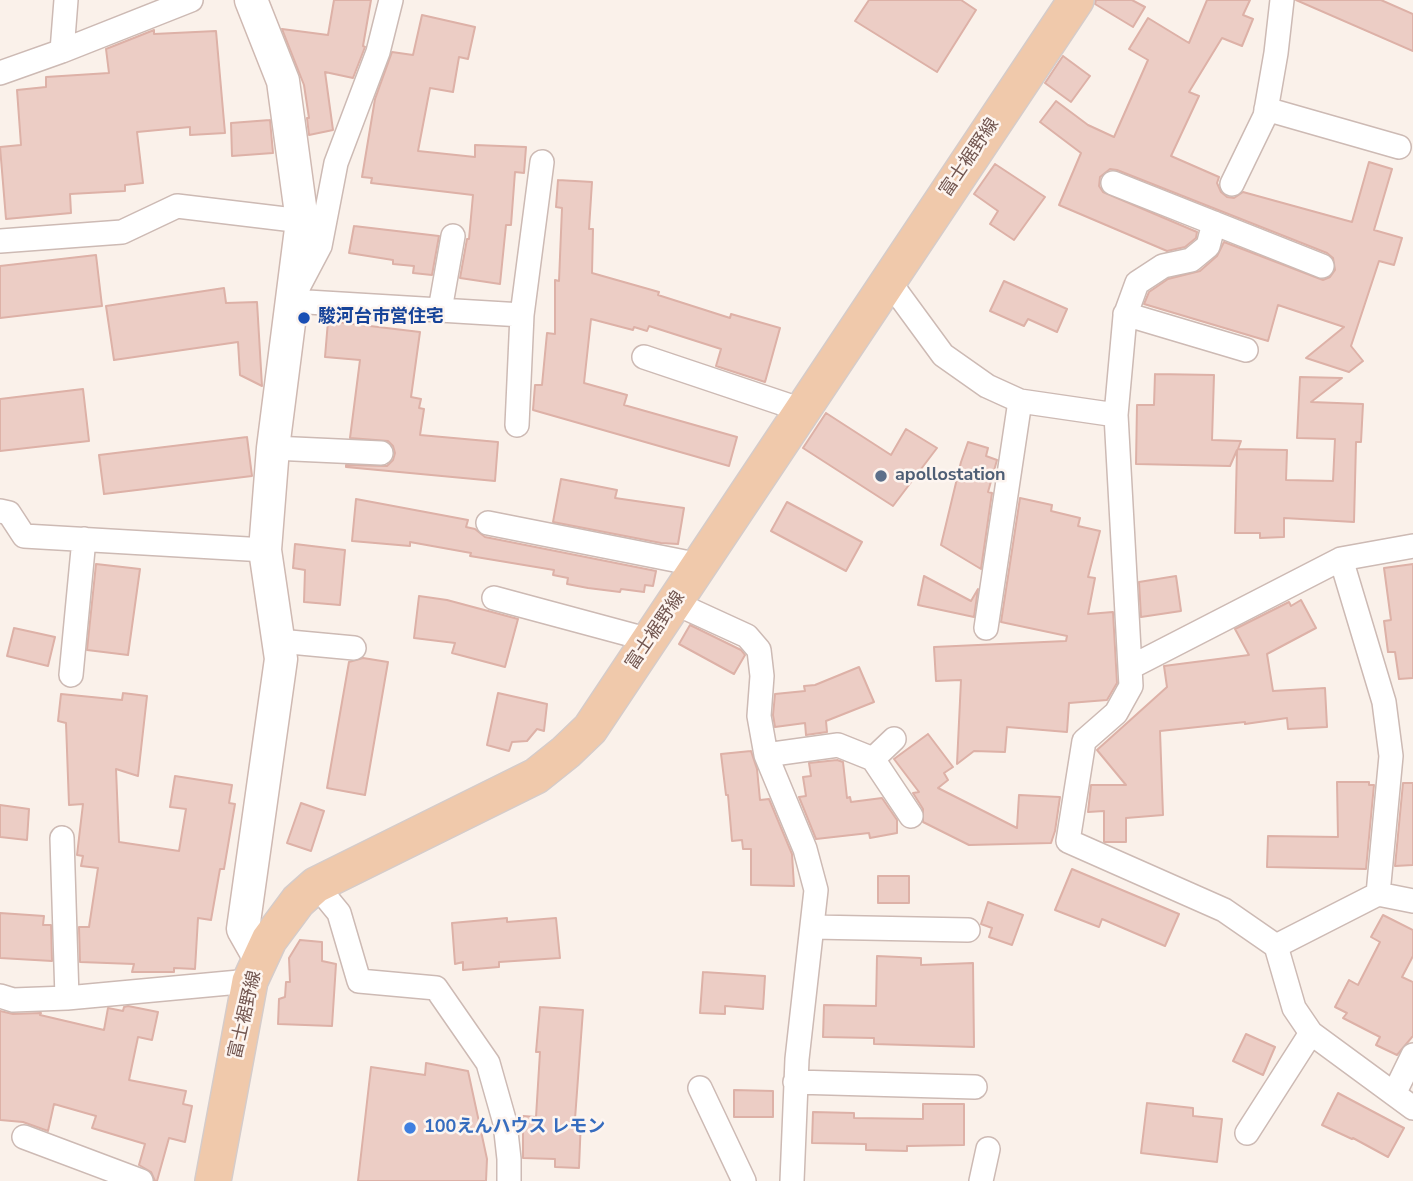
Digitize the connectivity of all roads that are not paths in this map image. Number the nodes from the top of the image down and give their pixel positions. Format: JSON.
{"nodes":[{"id":1,"x":66,"y":0,"type":"edge"},
{"id":2,"x":191,"y":0,"type":"edge"},
{"id":3,"x":251,"y":0,"type":"edge"},
{"id":4,"x":391,"y":0,"type":"edge"},
{"id":5,"x":1076,"y":0,"type":"edge"},
{"id":6,"x":1282,"y":0,"type":"edge"},
{"id":7,"x":61,"y":51,"type":"junction"},
{"id":8,"x":0,"y":73,"type":"edge"},
{"id":9,"x":1266,"y":109,"type":"junction"},
{"id":10,"x":1399,"y":147,"type":"dead end"},
{"id":11,"x":542,"y":162,"type":"dead end"},
{"id":12,"x":1113,"y":183,"type":"dead end"},
{"id":13,"x":1232,"y":184,"type":"dead end"},
{"id":14,"x":302,"y":220,"type":"junction"},
{"id":15,"x":1214,"y":223,"type":"junction"},
{"id":16,"x":453,"y":236,"type":"dead end"},
{"id":17,"x":0,"y":241,"type":"edge"},
{"id":18,"x":1322,"y":265,"type":"dead end"},
{"id":19,"x":888,"y":280,"type":"junction"},
{"id":20,"x":291,"y":301,"type":"junction"},
{"id":21,"x":440,"y":310,"type":"junction"},
{"id":22,"x":1125,"y":314,"type":"junction"},
{"id":23,"x":522,"y":315,"type":"junction"},
{"id":24,"x":1246,"y":350,"type":"dead end"},
{"id":25,"x":644,"y":357,"type":"dead end"},
{"id":26,"x":1020,"y":401,"type":"junction"},
{"id":27,"x":802,"y":410,"type":"junction"},
{"id":28,"x":1116,"y":415,"type":"junction"},
{"id":29,"x":517,"y":425,"type":"dead end"},
{"id":30,"x":273,"y":448,"type":"junction"},
{"id":31,"x":381,"y":453,"type":"dead end"},
{"id":32,"x":0,"y":511,"type":"edge"},
{"id":33,"x":488,"y":523,"type":"dead end"},
{"id":34,"x":84,"y":539,"type":"junction"},
{"id":35,"x":1413,"y":546,"type":"edge"},
{"id":36,"x":265,"y":550,"type":"junction"},
{"id":37,"x":1341,"y":559,"type":"junction"},
{"id":38,"x":700,"y":565,"type":"junction"},
{"id":39,"x":494,"y":598,"type":"dead end"},
{"id":40,"x":675,"y":603,"type":"junction"},
{"id":41,"x":986,"y":628,"type":"dead end"},
{"id":42,"x":650,"y":640,"type":"junction"},
{"id":43,"x":279,"y":641,"type":"junction"},
{"id":44,"x":355,"y":648,"type":"dead end"},
{"id":45,"x":1131,"y":667,"type":"junction"},
{"id":46,"x":71,"y":675,"type":"dead end"},
{"id":47,"x":894,"y":739,"type":"dead end"},
{"id":48,"x":766,"y":755,"type":"junction"},
{"id":49,"x":873,"y":759,"type":"junction"},
{"id":50,"x":911,"y":816,"type":"dead end"},
{"id":51,"x":62,"y":838,"type":"dead end"},
{"id":52,"x":316,"y":885,"type":"junction"},
{"id":53,"x":1378,"y":894,"type":"junction"},
{"id":54,"x":1413,"y":901,"type":"edge"},
{"id":55,"x":813,"y":927,"type":"junction"},
{"id":56,"x":968,"y":930,"type":"dead end"},
{"id":57,"x":1276,"y":946,"type":"junction"},
{"id":58,"x":255,"y":970,"type":"junction"},
{"id":59,"x":0,"y":996,"type":"edge"},
{"id":60,"x":67,"y":998,"type":"junction"},
{"id":61,"x":1311,"y":1033,"type":"junction"},
{"id":62,"x":1413,"y":1055,"type":"edge"},
{"id":63,"x":795,"y":1082,"type":"junction"},
{"id":64,"x":700,"y":1087,"type":"dead end"},
{"id":65,"x":975,"y":1087,"type":"dead end"},
{"id":66,"x":1394,"y":1094,"type":"junction"},
{"id":67,"x":1413,"y":1108,"type":"edge"},
{"id":68,"x":1247,"y":1133,"type":"dead end"},
{"id":69,"x":24,"y":1137,"type":"dead end"},
{"id":70,"x":988,"y":1149,"type":"dead end"},
{"id":71,"x":789,"y":1180,"type":"edge"},
{"id":72,"x":141,"y":1181,"type":"edge"},
{"id":73,"x":213,"y":1181,"type":"edge"},
{"id":74,"x":509,"y":1181,"type":"edge"},
{"id":75,"x":744,"y":1181,"type":"edge"},
{"id":76,"x":981,"y":1181,"type":"edge"}],
"edges":[{"from":1,"to":7,"type":"street"},
{"from":2,"to":7,"type":"street"},
{"from":3,"to":14,"type":"street"},
{"from":4,"to":20,"type":"street"},
{"from":5,"to":19,"type":"main road","name":"富士裾野線"},
{"from":6,"to":9,"type":"street"},
{"from":7,"to":8,"type":"street"},
{"from":9,"to":10,"type":"street"},
{"from":9,"to":13,"type":"street"},
{"from":11,"to":23,"type":"street"},
{"from":12,"to":15,"type":"street"},
{"from":14,"to":17,"type":"street"},
{"from":14,"to":20,"type":"street"},
{"from":15,"to":18,"type":"street"},
{"from":15,"to":22,"type":"street"},
{"from":16,"to":21,"type":"street"},
{"from":19,"to":26,"type":"street"},
{"from":19,"to":27,"type":"main road","name":"富士裾野線"},
{"from":20,"to":21,"type":"street"},
{"from":20,"to":30,"type":"street"},
{"from":21,"to":23,"type":"street"},
{"from":22,"to":24,"type":"street"},
{"from":22,"to":28,"type":"street"},
{"from":23,"to":29,"type":"street"},
{"from":25,"to":27,"type":"street"},
{"from":26,"to":28,"type":"street"},
{"from":26,"to":41,"type":"street"},
{"from":27,"to":38,"type":"main road","name":"富士裾野線"},
{"from":28,"to":45,"type":"street"},
{"from":30,"to":31,"type":"street"},
{"from":30,"to":36,"type":"street"},
{"from":32,"to":34,"type":"street"},
{"from":33,"to":38,"type":"street"},
{"from":34,"to":36,"type":"street"},
{"from":34,"to":46,"type":"street"},
{"from":35,"to":37,"type":"street"},
{"from":36,"to":43,"type":"street"},
{"from":37,"to":45,"type":"street"},
{"from":37,"to":53,"type":"street"},
{"from":38,"to":40,"type":"main road","name":"富士裾野線"},
{"from":39,"to":42,"type":"street"},
{"from":40,"to":42,"type":"main road","name":"富士裾野線"},
{"from":40,"to":48,"type":"street"},
{"from":42,"to":52,"type":"main road","name":"富士裾野線"},
{"from":43,"to":44,"type":"street"},
{"from":43,"to":58,"type":"street"},
{"from":45,"to":57,"type":"street"},
{"from":47,"to":49,"type":"street"},
{"from":48,"to":49,"type":"street"},
{"from":48,"to":55,"type":"street"},
{"from":49,"to":50,"type":"street"},
{"from":51,"to":60,"type":"street"},
{"from":52,"to":58,"type":"main road","name":"富士裾野線"},
{"from":52,"to":74,"type":"street"},
{"from":53,"to":54,"type":"street"},
{"from":53,"to":57,"type":"street"},
{"from":55,"to":56,"type":"street"},
{"from":55,"to":63,"type":"street"},
{"from":57,"to":61,"type":"street"},
{"from":58,"to":60,"type":"street"},
{"from":58,"to":73,"type":"main road","name":"富士裾野線"},
{"from":59,"to":60,"type":"street"},
{"from":61,"to":66,"type":"street"},
{"from":61,"to":68,"type":"street"},
{"from":62,"to":66,"type":"street"},
{"from":63,"to":65,"type":"street"},
{"from":63,"to":71,"type":"street"},
{"from":64,"to":75,"type":"street"},
{"from":66,"to":67,"type":"street"},
{"from":69,"to":72,"type":"street"},
{"from":70,"to":76,"type":"street"}]}
